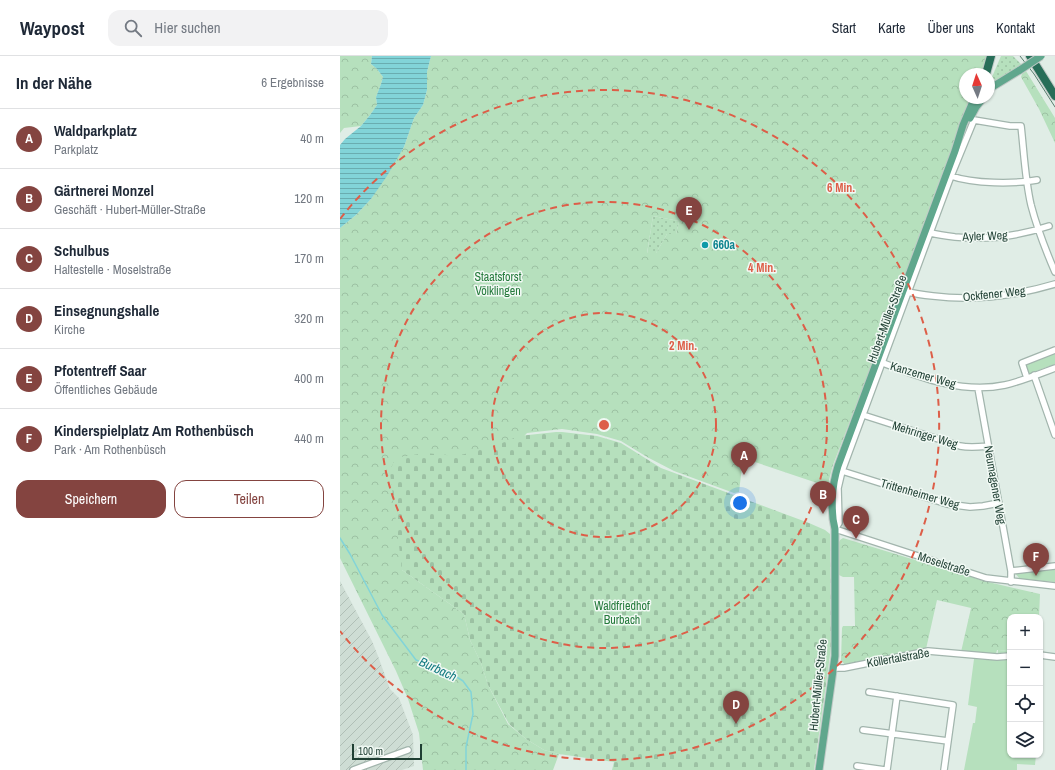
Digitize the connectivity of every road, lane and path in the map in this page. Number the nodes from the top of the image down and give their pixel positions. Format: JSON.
{"nodes":[{"id":1,"x":991,"y":56,"type":"edge"},
{"id":2,"x":1030,"y":56,"type":"edge"},
{"id":3,"x":1036,"y":56,"type":"edge"},
{"id":4,"x":1041,"y":56,"type":"edge"},
{"id":5,"x":988,"y":68,"type":"edge"},
{"id":6,"x":998,"y":85,"type":"junction"},
{"id":7,"x":995,"y":86,"type":"edge"},
{"id":8,"x":995,"y":87,"type":"edge"},
{"id":9,"x":1055,"y":87,"type":"edge"},
{"id":10,"x":1055,"y":96,"type":"edge"},
{"id":11,"x":972,"y":104,"type":"edge"},
{"id":12,"x":978,"y":104,"type":"edge"},
{"id":13,"x":972,"y":119,"type":"junction"},
{"id":14,"x":955,"y":151,"type":"junction"},
{"id":15,"x":951,"y":176,"type":"junction"},
{"id":16,"x":1037,"y":180,"type":"dead end"},
{"id":17,"x":1027,"y":181,"type":"junction"},
{"id":18,"x":1049,"y":226,"type":"dead end"},
{"id":19,"x":1039,"y":229,"type":"junction"},
{"id":20,"x":931,"y":233,"type":"junction"},
{"id":21,"x":1055,"y":272,"type":"edge"},
{"id":22,"x":1055,"y":284,"type":"edge"},
{"id":23,"x":908,"y":292,"type":"junction"},
{"id":24,"x":1055,"y":350,"type":"edge"},
{"id":25,"x":882,"y":363,"type":"junction"},
{"id":26,"x":1055,"y":368,"type":"edge"},
{"id":27,"x":1034,"y":375,"type":"junction"},
{"id":28,"x":1027,"y":378,"type":"junction"},
{"id":29,"x":978,"y":388,"type":"junction"},
{"id":30,"x":863,"y":415,"type":"junction"},
{"id":31,"x":1055,"y":435,"type":"edge"},
{"id":32,"x":988,"y":446,"type":"junction"},
{"id":33,"x":842,"y":471,"type":"junction"},
{"id":34,"x":999,"y":503,"type":"junction"},
{"id":35,"x":835,"y":529,"type":"junction"},
{"id":36,"x":1055,"y":566,"type":"edge"},
{"id":37,"x":1011,"y":571,"type":"junction"},
{"id":38,"x":1011,"y":582,"type":"junction"},
{"id":39,"x":1055,"y":586,"type":"edge"},
{"id":40,"x":1043,"y":655,"type":"edge"},
{"id":41,"x":1007,"y":656,"type":"edge"},
{"id":42,"x":1055,"y":657,"type":"edge"},
{"id":43,"x":834,"y":668,"type":"junction"},
{"id":44,"x":869,"y":692,"type":"dead end"},
{"id":45,"x":897,"y":696,"type":"junction"},
{"id":46,"x":863,"y":730,"type":"dead end"},
{"id":47,"x":892,"y":734,"type":"junction"},
{"id":48,"x":948,"y":741,"type":"junction"},
{"id":49,"x":408,"y":750,"type":"dead end"},
{"id":50,"x":857,"y":766,"type":"dead end"},
{"id":51,"x":353,"y":770,"type":"edge"},
{"id":52,"x":819,"y":770,"type":"edge"},
{"id":53,"x":886,"y":770,"type":"edge"},
{"id":54,"x":944,"y":770,"type":"edge"}],
"edges":[{"from":1,"to":5,"type":"highway"},
{"from":2,"to":10,"type":"highway"},
{"from":3,"to":9,"type":"highway"},
{"from":4,"to":6,"type":"main road","bridge":true},
{"from":6,"to":7,"type":"main road"},
{"from":6,"to":8,"type":"main road"},
{"from":11,"to":14,"type":"main road","name":"Hubert-Müller-Straße"},
{"from":12,"to":13,"type":"main road","name":"Hubert-Müller-Straße"},
{"from":13,"to":14,"type":"main road","name":"Hubert-Müller-Straße"},
{"from":13,"to":15,"type":"street","name":"Hubert-Müller-Straße"},
{"from":13,"to":17,"type":"street"},
{"from":14,"to":35,"type":"main road","name":"Hubert-Müller-Straße"},
{"from":15,"to":17,"type":"street"},
{"from":15,"to":20,"type":"street","name":"Hubert-Müller-Straße"},
{"from":16,"to":17,"type":"street"},
{"from":17,"to":19,"type":"street"},
{"from":18,"to":19,"type":"street","name":"Ayler Weg"},
{"from":19,"to":20,"type":"street","name":"Ayler Weg"},
{"from":19,"to":21,"type":"street"},
{"from":20,"to":23,"type":"street","name":"Hubert-Müller-Straße"},
{"from":22,"to":23,"type":"street","name":"Ockfener Weg"},
{"from":23,"to":25,"type":"street","name":"Hubert-Müller-Straße"},
{"from":24,"to":28,"type":"street"},
{"from":25,"to":29,"type":"street","name":"Kanzemer Weg"},
{"from":25,"to":30,"type":"street","name":"Hubert-Müller-Straße"},
{"from":26,"to":27,"type":"street","name":"Kanzemer Weg"},
{"from":27,"to":28,"type":"street","name":"Kanzemer Weg"},
{"from":27,"to":31,"type":"street"},
{"from":28,"to":29,"type":"street","name":"Kanzemer Weg"},
{"from":29,"to":32,"type":"street","name":"Neumagener Weg"},
{"from":30,"to":32,"type":"street","name":"Mehringer Weg"},
{"from":30,"to":33,"type":"street","name":"Hubert-Müller-Straße"},
{"from":32,"to":34,"type":"street","name":"Neumagener Weg"},
{"from":33,"to":34,"type":"street","name":"Trittenheimer Weg"},
{"from":33,"to":35,"type":"street","name":"Hubert-Müller-Straße"},
{"from":34,"to":37,"type":"street","name":"Neumagener Weg"},
{"from":35,"to":38,"type":"street","name":"Moselstraße"},
{"from":35,"to":43,"type":"main road","name":"Hubert-Müller-Straße"},
{"from":36,"to":37,"type":"street"},
{"from":37,"to":38,"type":"street","name":"Neumagener Weg"},
{"from":38,"to":39,"type":"street","name":"Moselstraße"},
{"from":40,"to":42,"type":"street"},
{"from":41,"to":43,"type":"street","name":"Köllertalstraße"},
{"from":43,"to":52,"type":"main road","name":"Hubert-Müller-Straße"},
{"from":44,"to":45,"type":"street"},
{"from":45,"to":47,"type":"street"},
{"from":45,"to":48,"type":"street"},
{"from":46,"to":47,"type":"street"},
{"from":47,"to":48,"type":"street"},
{"from":47,"to":53,"type":"street"},
{"from":48,"to":54,"type":"street"},
{"from":49,"to":51,"type":"street"},
{"from":50,"to":53,"type":"street"}]}
